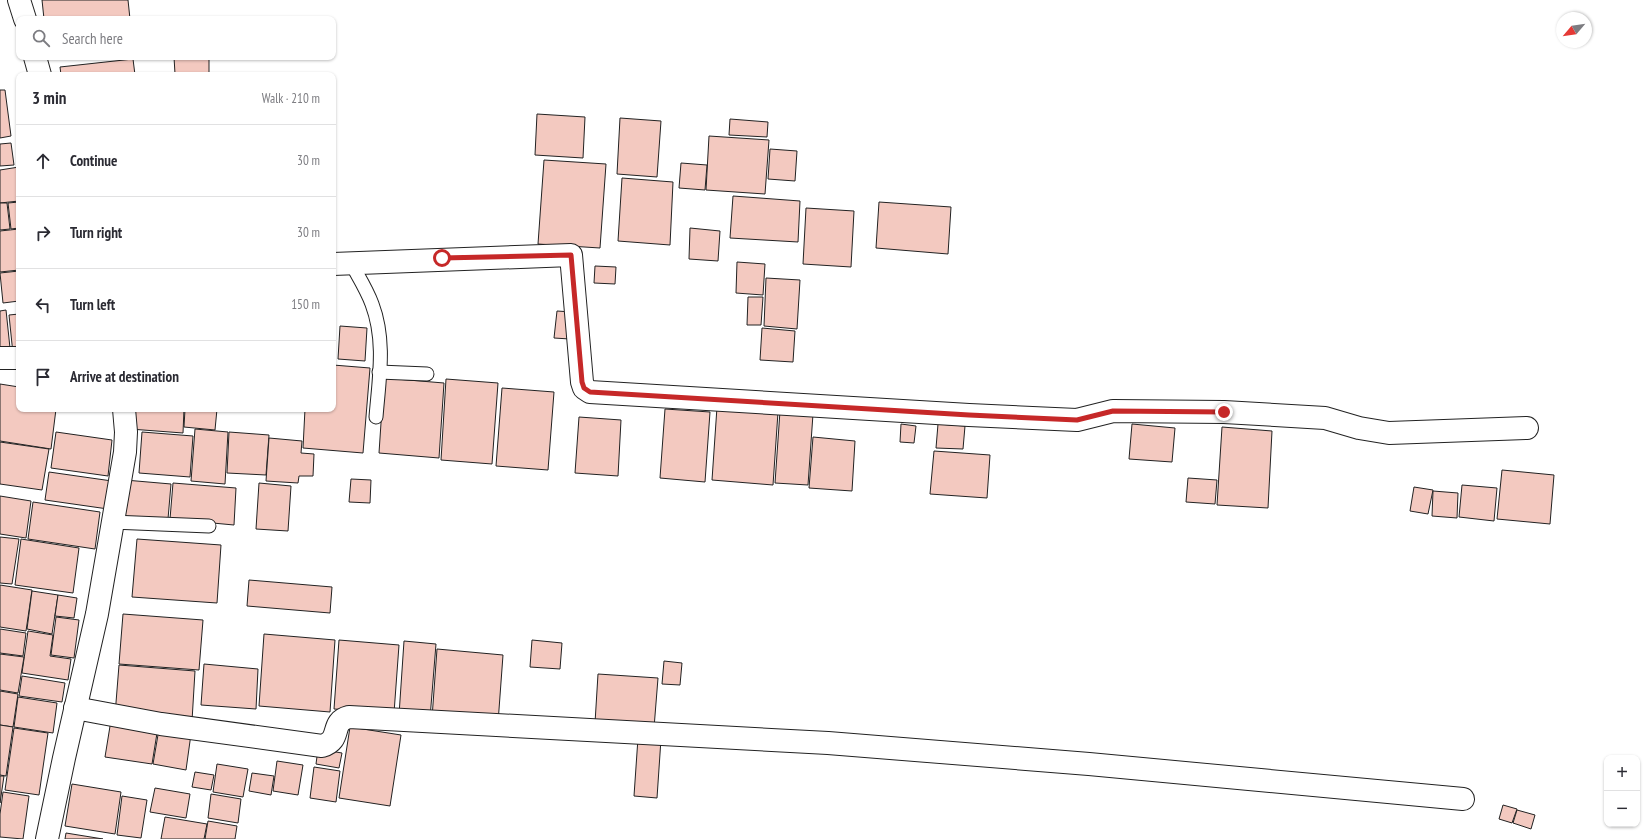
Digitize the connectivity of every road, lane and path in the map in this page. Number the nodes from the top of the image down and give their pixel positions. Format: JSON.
{"nodes":[{"id":1,"x":19,"y":0,"type":"edge"},
{"id":2,"x":24,"y":16,"type":"edge"},
{"id":3,"x":36,"y":60,"type":"edge"},
{"id":4,"x":39,"y":72,"type":"edge"},
{"id":5,"x":342,"y":263,"type":"edge"},
{"id":6,"x":0,"y":358,"type":"edge"},
{"id":7,"x":16,"y":358,"type":"edge"},
{"id":8,"x":380,"y":372,"type":"junction"},
{"id":9,"x":427,"y":374,"type":"dead end"},
{"id":10,"x":124,"y":412,"type":"edge"},
{"id":11,"x":376,"y":417,"type":"dead end"},
{"id":12,"x":1526,"y":428,"type":"dead end"},
{"id":13,"x":112,"y":522,"type":"junction"},
{"id":14,"x":209,"y":526,"type":"dead end"},
{"id":15,"x":75,"y":708,"type":"junction"},
{"id":16,"x":1463,"y":799,"type":"dead end"},
{"id":17,"x":47,"y":839,"type":"edge"}],
"edges":[{"from":1,"to":2,"type":"street"},
{"from":3,"to":4,"type":"street"},
{"from":5,"to":8,"type":"lane"},
{"from":5,"to":12,"type":"street"},
{"from":6,"to":7,"type":"street"},
{"from":8,"to":9,"type":"lane"},
{"from":8,"to":11,"type":"lane"},
{"from":10,"to":13,"type":"street"},
{"from":13,"to":14,"type":"lane"},
{"from":13,"to":15,"type":"street"},
{"from":15,"to":16,"type":"street"},
{"from":15,"to":17,"type":"street"}]}
